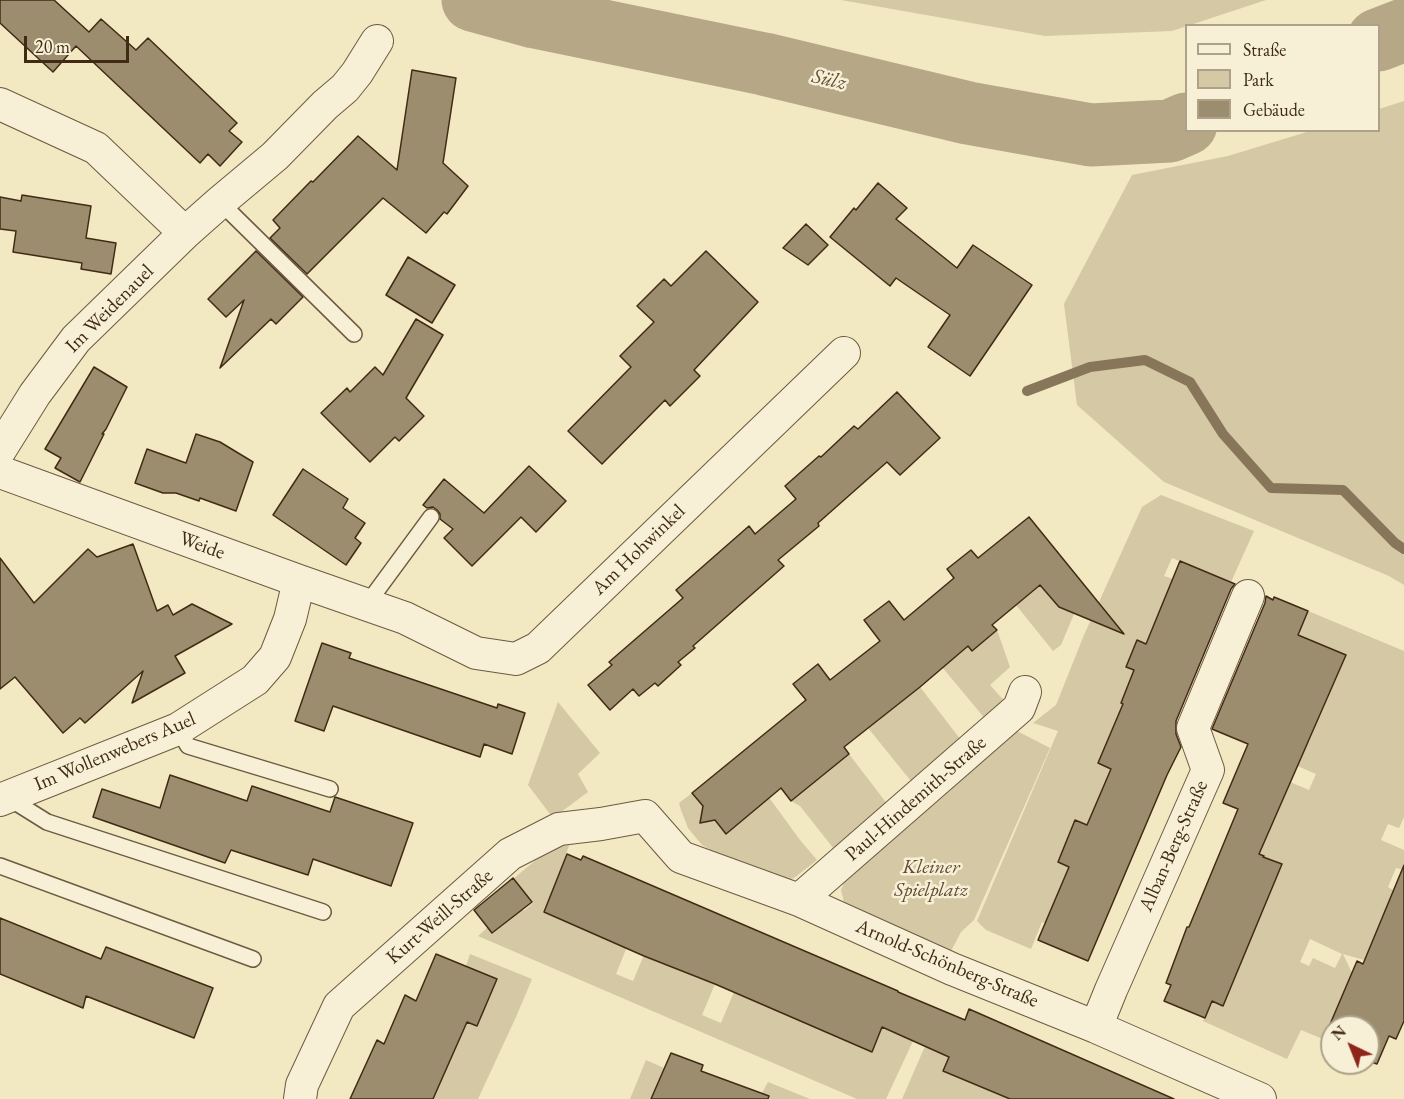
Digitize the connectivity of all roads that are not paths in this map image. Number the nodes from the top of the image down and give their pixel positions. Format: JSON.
{"nodes":[{"id":1,"x":377,"y":41,"type":"dead end"},
{"id":2,"x":0,"y":104,"type":"edge"},
{"id":3,"x":220,"y":202,"type":"junction"},
{"id":4,"x":185,"y":233,"type":"junction"},
{"id":5,"x":354,"y":334,"type":"dead end"},
{"id":6,"x":844,"y":353,"type":"dead end"},
{"id":7,"x":0,"y":450,"type":"edge"},
{"id":8,"x":0,"y":472,"type":"edge"},
{"id":9,"x":431,"y":517,"type":"dead end"},
{"id":10,"x":299,"y":581,"type":"junction"},
{"id":11,"x":1248,"y":596,"type":"dead end"},
{"id":12,"x":367,"y":604,"type":"junction"},
{"id":13,"x":405,"y":618,"type":"joint"},
{"id":14,"x":1025,"y":692,"type":"dead end"},
{"id":15,"x":178,"y":729,"type":"junction"},
{"id":16,"x":330,"y":789,"type":"dead end"},
{"id":17,"x":4,"y":799,"type":"edge"},
{"id":18,"x":645,"y":816,"type":"joint"},
{"id":19,"x":0,"y":866,"type":"edge"},
{"id":20,"x":799,"y":900,"type":"junction"},
{"id":21,"x":323,"y":912,"type":"dead end"},
{"id":22,"x":253,"y":959,"type":"dead end"},
{"id":23,"x":1096,"y":1027,"type":"junction"},
{"id":24,"x":1244,"y":1096,"type":"edge"},
{"id":25,"x":300,"y":1099,"type":"edge"}],
"edges":[{"from":1,"to":3,"type":"street","name":"Im Weidenauel"},
{"from":2,"to":4,"type":"street"},
{"from":3,"to":4,"type":"street","name":"Im Weidenauel"},
{"from":3,"to":5,"type":"lane"},
{"from":4,"to":7,"type":"street","name":"Im Weidenauel"},
{"from":6,"to":13,"type":"street","name":"Am Hohwinkel"},
{"from":8,"to":10,"type":"street","name":"Weide"},
{"from":9,"to":12,"type":"lane"},
{"from":10,"to":12,"type":"street","name":"Weide"},
{"from":10,"to":15,"type":"street","name":"Im Wollenwebers Auel"},
{"from":11,"to":23,"type":"street","name":"Alban-Berg-Straße"},
{"from":12,"to":13,"type":"street","name":"Weide"},
{"from":14,"to":20,"type":"street","name":"Paul-Hindemith-Straße"},
{"from":15,"to":16,"type":"lane"},
{"from":15,"to":17,"type":"street","name":"Im Wollenwebers Auel"},
{"from":17,"to":21,"type":"lane"},
{"from":18,"to":20,"type":"street","name":"Arnold-Schönberg-Straße"},
{"from":18,"to":25,"type":"street","name":"Kurt-Weill-Straße"},
{"from":19,"to":22,"type":"lane"},
{"from":20,"to":23,"type":"street","name":"Arnold-Schönberg-Straße"},
{"from":23,"to":24,"type":"street","name":"Arnold-Schönberg-Straße"}]}
